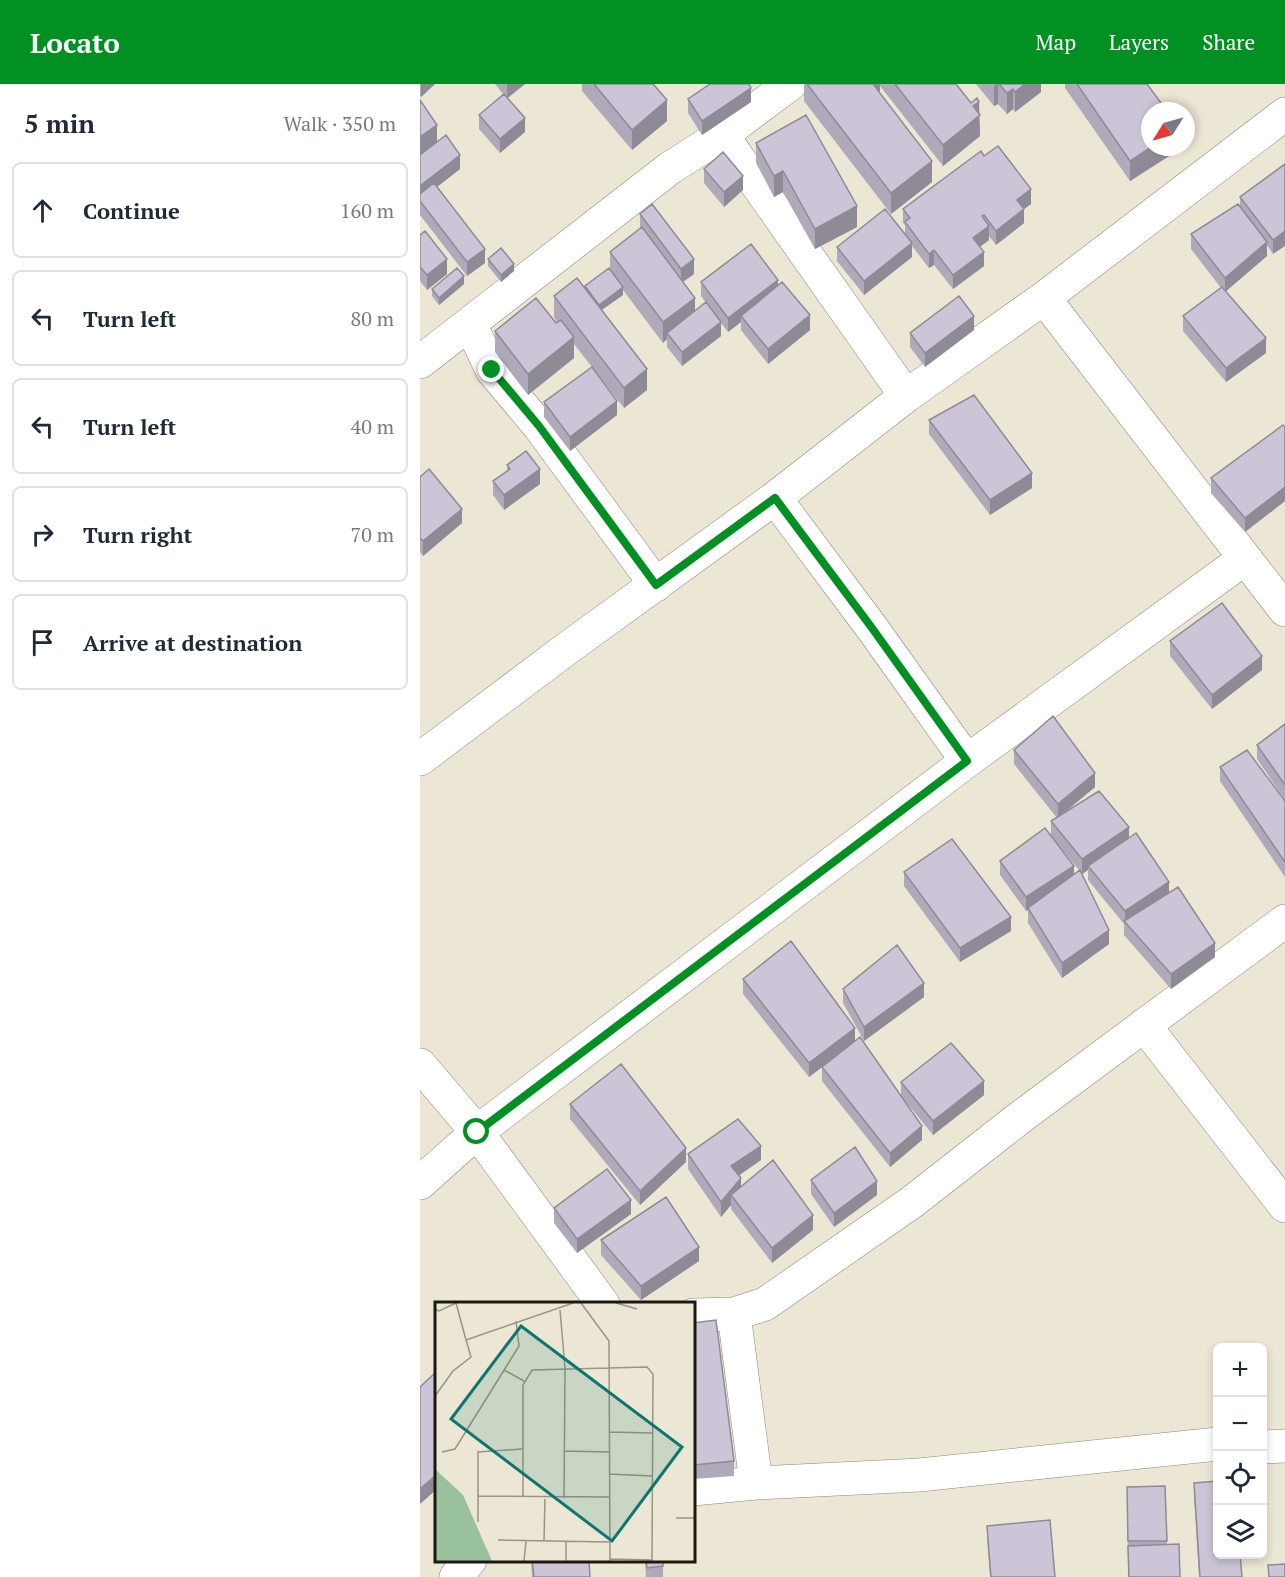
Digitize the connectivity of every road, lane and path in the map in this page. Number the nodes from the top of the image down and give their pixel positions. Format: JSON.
{"nodes":[{"id":1,"x":790,"y":84,"type":"edge"},
{"id":2,"x":1285,"y":114,"type":"edge"},
{"id":3,"x":722,"y":135,"type":"junction"},
{"id":4,"x":1044,"y":298,"type":"junction"},
{"id":5,"x":470,"y":324,"type":"junction"},
{"id":6,"x":420,"y":362,"type":"edge"},
{"id":7,"x":906,"y":396,"type":"junction"},
{"id":8,"x":775,"y":498,"type":"junction"},
{"id":9,"x":1244,"y":559,"type":"junction"},
{"id":10,"x":656,"y":585,"type":"junction"},
{"id":11,"x":1285,"y":610,"type":"edge"},
{"id":12,"x":420,"y":759,"type":"edge"},
{"id":13,"x":967,"y":761,"type":"junction"},
{"id":14,"x":1285,"y":921,"type":"edge"},
{"id":15,"x":1144,"y":1025,"type":"junction"},
{"id":16,"x":420,"y":1065,"type":"edge"},
{"id":17,"x":477,"y":1132,"type":"junction"},
{"id":18,"x":420,"y":1183,"type":"edge"},
{"id":19,"x":1285,"y":1206,"type":"edge"},
{"id":20,"x":602,"y":1302,"type":"edge"},
{"id":21,"x":734,"y":1314,"type":"junction"},
{"id":22,"x":694,"y":1315,"type":"edge"},
{"id":23,"x":1213,"y":1445,"type":"edge"},
{"id":24,"x":1285,"y":1446,"type":"edge"},
{"id":25,"x":1267,"y":1447,"type":"edge"},
{"id":26,"x":756,"y":1483,"type":"junction"},
{"id":27,"x":694,"y":1489,"type":"edge"},
{"id":28,"x":468,"y":1562,"type":"edge"},
{"id":29,"x":456,"y":1577,"type":"edge"}],
"edges":[{"from":1,"to":3,"type":"street"},
{"from":2,"to":4,"type":"street"},
{"from":3,"to":5,"type":"street"},
{"from":3,"to":7,"type":"street"},
{"from":4,"to":7,"type":"street"},
{"from":4,"to":9,"type":"street"},
{"from":5,"to":6,"type":"street"},
{"from":5,"to":10,"type":"street"},
{"from":7,"to":8,"type":"street"},
{"from":8,"to":10,"type":"street"},
{"from":8,"to":13,"type":"street"},
{"from":9,"to":11,"type":"street"},
{"from":9,"to":13,"type":"street"},
{"from":10,"to":12,"type":"street"},
{"from":13,"to":17,"type":"street"},
{"from":14,"to":15,"type":"street"},
{"from":15,"to":19,"type":"street"},
{"from":15,"to":21,"type":"street"},
{"from":16,"to":17,"type":"street"},
{"from":17,"to":18,"type":"street"},
{"from":17,"to":20,"type":"street"},
{"from":21,"to":22,"type":"street"},
{"from":21,"to":26,"type":"street"},
{"from":23,"to":26,"type":"street"},
{"from":24,"to":25,"type":"street"},
{"from":26,"to":27,"type":"street"},
{"from":28,"to":29,"type":"street"}]}
